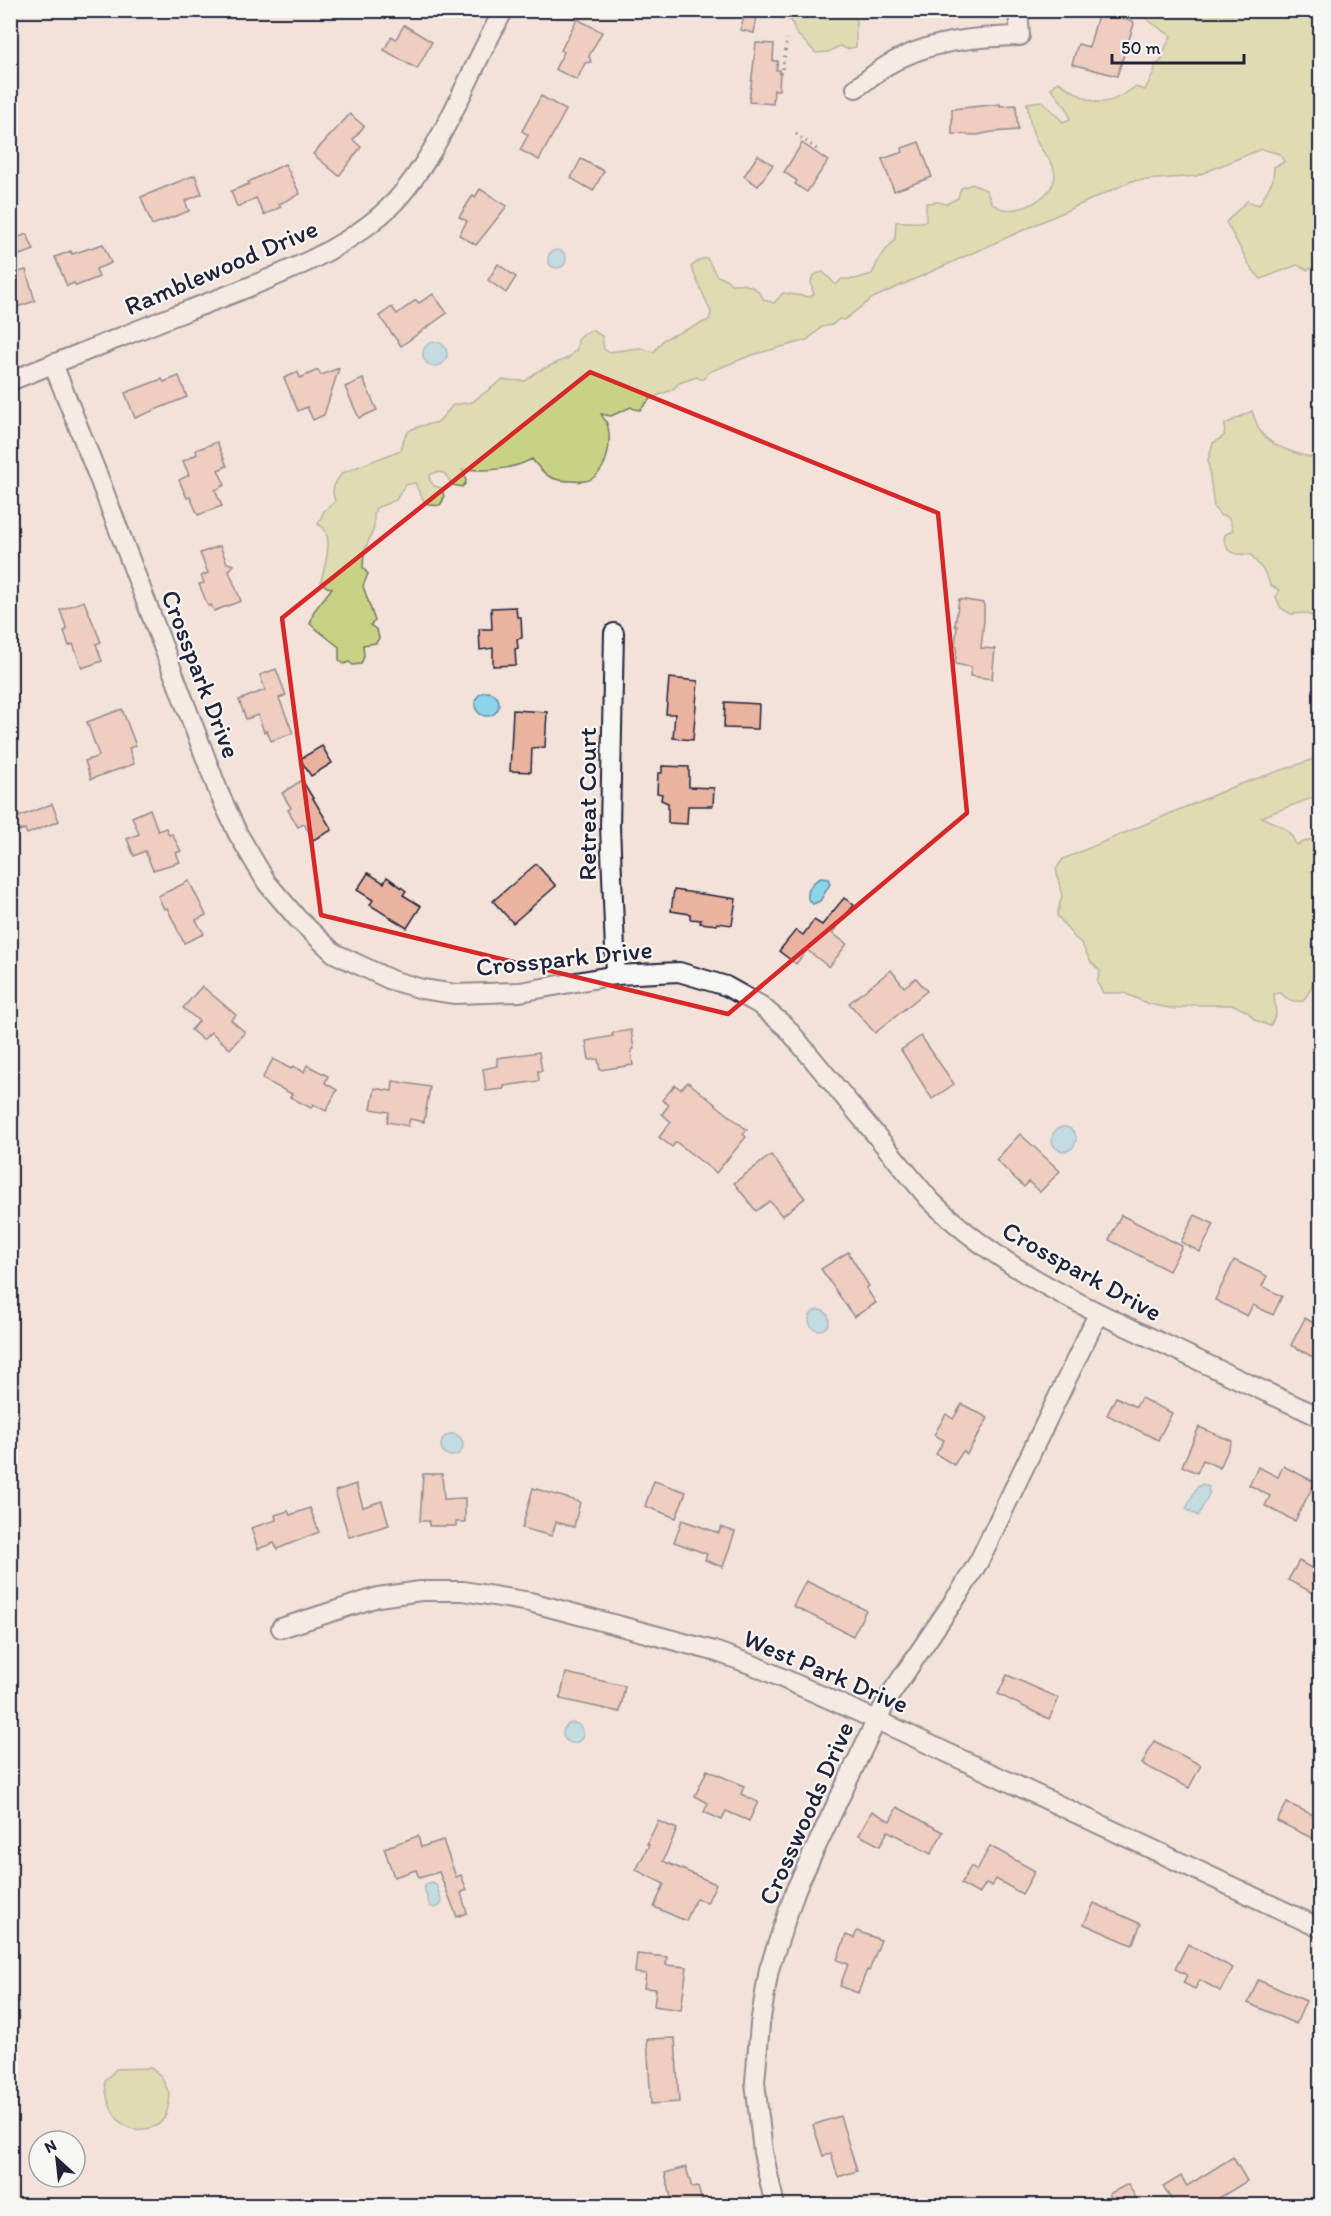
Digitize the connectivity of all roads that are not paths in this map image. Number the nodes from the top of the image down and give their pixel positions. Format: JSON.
{"nodes":[{"id":1,"x":1018,"y":10,"type":"edge"},
{"id":2,"x":497,"y":13,"type":"edge"},
{"id":3,"x":856,"y":88,"type":"dead end"},
{"id":4,"x":53,"y":364,"type":"junction"},
{"id":5,"x":10,"y":381,"type":"edge"},
{"id":6,"x":614,"y":633,"type":"dead end"},
{"id":7,"x":616,"y":975,"type":"junction"},
{"id":8,"x":1098,"y":1314,"type":"junction"},
{"id":9,"x":1320,"y":1417,"type":"edge"},
{"id":10,"x":281,"y":1628,"type":"dead end"},
{"id":11,"x":876,"y":1720,"type":"junction"},
{"id":12,"x":1320,"y":1929,"type":"edge"},
{"id":13,"x":775,"y":2205,"type":"edge"}],
"edges":[{"from":1,"to":3,"type":"street"},
{"from":2,"to":4,"type":"street","name":"Ramblewood Drive"},
{"from":4,"to":5,"type":"street"},
{"from":4,"to":7,"type":"street","name":"Crosspark Drive"},
{"from":6,"to":7,"type":"street","name":"Retreat Court"},
{"from":7,"to":8,"type":"street","name":"Crosspark Drive"},
{"from":8,"to":9,"type":"street","name":"Crosspark Drive"},
{"from":8,"to":11,"type":"street","name":"Crosswoods Drive"},
{"from":10,"to":11,"type":"street","name":"West Park Drive"},
{"from":11,"to":12,"type":"street","name":"West Park Drive"},
{"from":11,"to":13,"type":"street","name":"Crosswoods Drive"}]}
